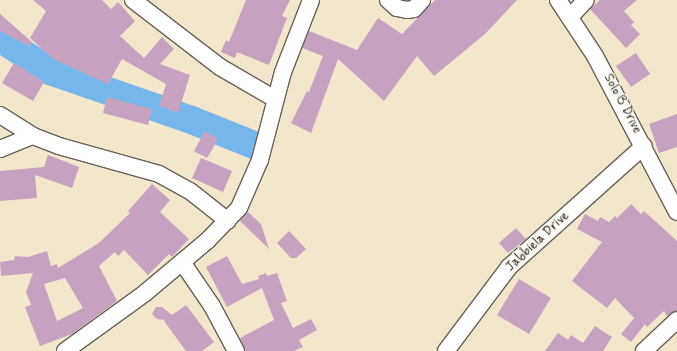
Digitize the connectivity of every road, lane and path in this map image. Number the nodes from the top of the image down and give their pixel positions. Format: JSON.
{"nodes":[{"id":1,"x":133,"y":0,"type":"edge"},
{"id":2,"x":311,"y":0,"type":"edge"},
{"id":3,"x":388,"y":0,"type":"edge"},
{"id":4,"x":422,"y":0,"type":"edge"},
{"id":5,"x":558,"y":0,"type":"edge"},
{"id":6,"x":586,"y":0,"type":"edge"},
{"id":7,"x":570,"y":17,"type":"junction"},
{"id":8,"x":275,"y":99,"type":"junction"},
{"id":9,"x":0,"y":115,"type":"edge"},
{"id":10,"x":33,"y":136,"type":"junction"},
{"id":11,"x":644,"y":146,"type":"junction"},
{"id":12,"x":0,"y":149,"type":"edge"},
{"id":13,"x":675,"y":202,"type":"edge"},
{"id":14,"x":228,"y":221,"type":"junction"},
{"id":15,"x":182,"y":262,"type":"junction"},
{"id":16,"x":677,"y":320,"type":"edge"},
{"id":17,"x":65,"y":351,"type":"edge"},
{"id":18,"x":236,"y":351,"type":"edge"},
{"id":19,"x":446,"y":351,"type":"edge"},
{"id":20,"x":644,"y":351,"type":"edge"}],
"edges":[{"from":1,"to":8,"type":"street"},
{"from":2,"to":8,"type":"street"},
{"from":3,"to":4,"type":"street"},
{"from":5,"to":7,"type":"street","name":"Solo B Drive"},
{"from":6,"to":7,"type":"street"},
{"from":7,"to":11,"type":"street","name":"Solo B Drive"},
{"from":8,"to":14,"type":"street"},
{"from":9,"to":10,"type":"street"},
{"from":10,"to":12,"type":"street"},
{"from":10,"to":14,"type":"street"},
{"from":11,"to":13,"type":"street","name":"Solo B Drive"},
{"from":11,"to":19,"type":"street","name":"Jabbiela Drive"},
{"from":14,"to":15,"type":"street"},
{"from":15,"to":17,"type":"street"},
{"from":15,"to":18,"type":"street"},
{"from":16,"to":20,"type":"street"}]}
